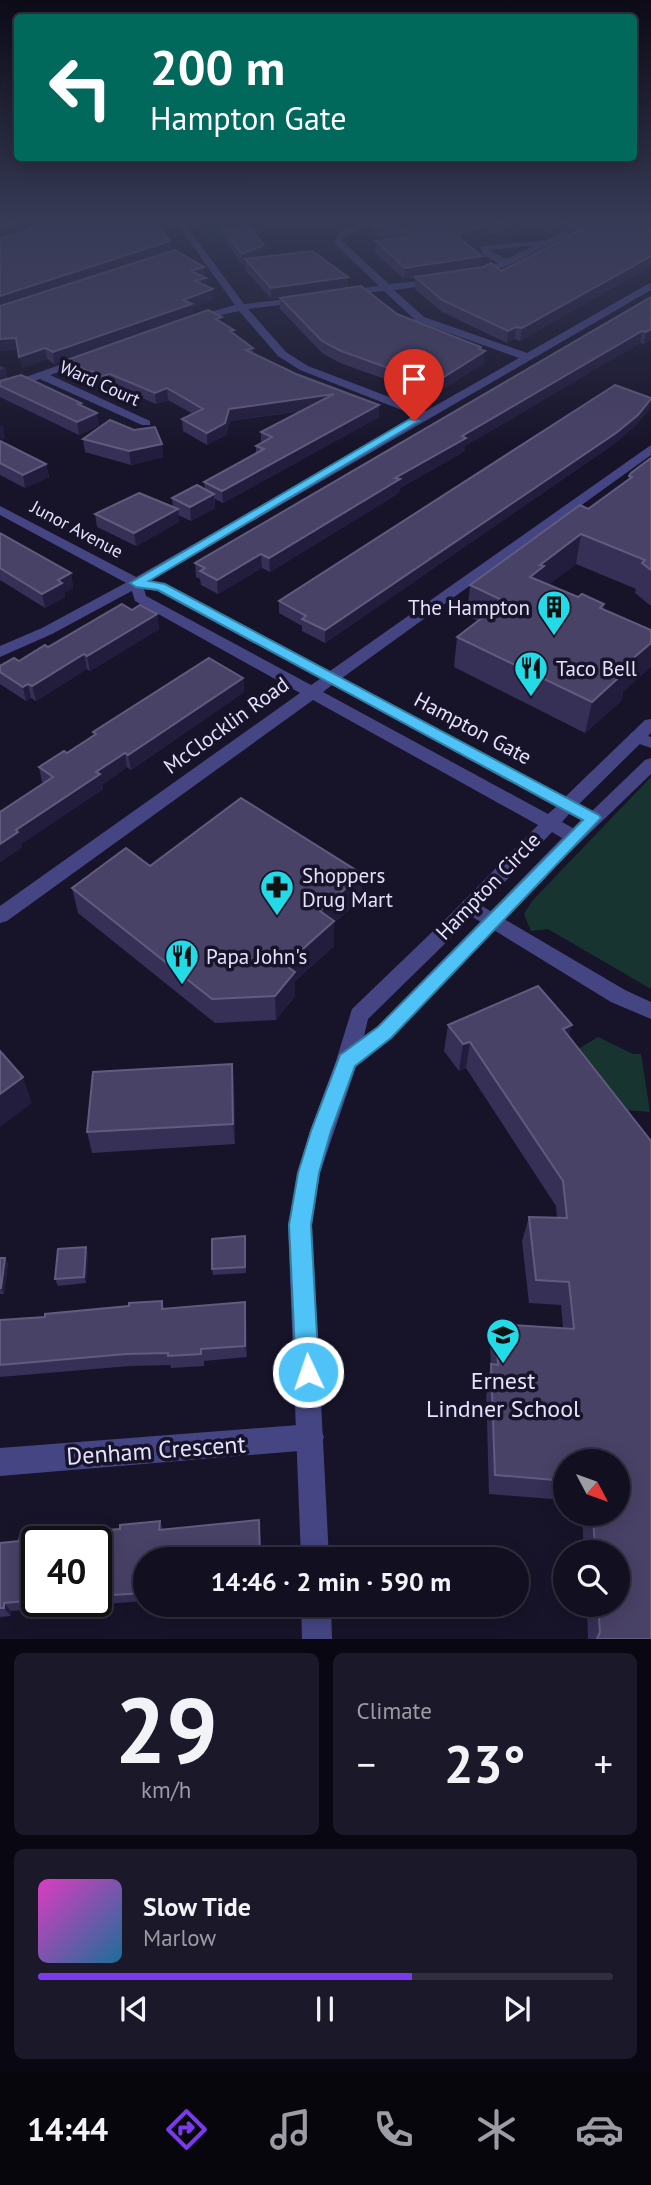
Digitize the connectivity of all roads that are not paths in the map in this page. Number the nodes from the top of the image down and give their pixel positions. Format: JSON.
{"nodes":[{"id":1,"x":233,"y":296,"type":"edge"},
{"id":2,"x":396,"y":296,"type":"edge"},
{"id":3,"x":632,"y":296,"type":"edge"},
{"id":4,"x":312,"y":298,"type":"edge"},
{"id":5,"x":241,"y":307,"type":"junction"},
{"id":6,"x":177,"y":326,"type":"edge"},
{"id":7,"x":102,"y":353,"type":"edge"},
{"id":8,"x":525,"y":356,"type":"junction"},
{"id":9,"x":40,"y":375,"type":"junction"},
{"id":10,"x":0,"y":390,"type":"edge"},
{"id":11,"x":425,"y":415,"type":"junction"},
{"id":12,"x":146,"y":423,"type":"dead end"},
{"id":13,"x":651,"y":449,"type":"edge"},
{"id":14,"x":0,"y":510,"type":"edge"},
{"id":15,"x":136,"y":583,"type":"junction"},
{"id":16,"x":0,"y":652,"type":"edge"},
{"id":17,"x":332,"y":678,"type":"junction"},
{"id":18,"x":313,"y":691,"type":"junction"},
{"id":19,"x":646,"y":734,"type":"edge"},
{"id":20,"x":651,"y":764,"type":"edge"},
{"id":21,"x":568,"y":804,"type":"junction"},
{"id":22,"x":593,"y":818,"type":"junction"},
{"id":23,"x":550,"y":822,"type":"junction"},
{"id":24,"x":575,"y":836,"type":"junction"},
{"id":25,"x":470,"y":906,"type":"junction"},
{"id":26,"x":0,"y":916,"type":"edge"},
{"id":27,"x":493,"y":920,"type":"junction"},
{"id":28,"x":651,"y":1011,"type":"edge"},
{"id":29,"x":347,"y":1061,"type":"junction"},
{"id":30,"x":311,"y":1437,"type":"junction"},
{"id":31,"x":0,"y":1462,"type":"edge"},
{"id":32,"x":315,"y":1547,"type":"edge"},
{"id":33,"x":316,"y":1617,"type":"edge"},
{"id":34,"x":317,"y":1639,"type":"edge"}],
"edges":[{"from":1,"to":5,"type":"street"},
{"from":2,"to":8,"type":"street"},
{"from":3,"to":8,"type":"street"},
{"from":4,"to":5,"type":"street"},
{"from":5,"to":6,"type":"street"},
{"from":5,"to":11,"type":"street"},
{"from":7,"to":9,"type":"street"},
{"from":8,"to":11,"type":"street"},
{"from":9,"to":10,"type":"street"},
{"from":9,"to":12,"type":"street","name":"Ward Court"},
{"from":11,"to":15,"type":"street"},
{"from":13,"to":17,"type":"street","name":"McClocklin Road"},
{"from":14,"to":15,"type":"street","name":"Junor Avenue"},
{"from":15,"to":16,"type":"street"},
{"from":15,"to":17,"type":"street","name":"Junor Avenue"},
{"from":15,"to":18,"type":"street","name":"Junor Avenue"},
{"from":17,"to":18,"type":"street","name":"McClocklin Road"},
{"from":17,"to":21,"type":"street","name":"Hampton Gate"},
{"from":18,"to":23,"type":"street"},
{"from":18,"to":26,"type":"street","name":"McClocklin Road"},
{"from":19,"to":21,"type":"street","name":"Hampton Circle"},
{"from":20,"to":22,"type":"street","name":"Hampton Circle"},
{"from":21,"to":22,"type":"street","name":"Hampton Gate"},
{"from":21,"to":23,"type":"street","name":"Hampton Circle"},
{"from":22,"to":24,"type":"street","name":"Hampton Circle"},
{"from":23,"to":24,"type":"street"},
{"from":23,"to":25,"type":"street","name":"Hampton Circle"},
{"from":24,"to":27,"type":"street","name":"Hampton Circle"},
{"from":25,"to":27,"type":"street"},
{"from":25,"to":29,"type":"street","name":"Hampton Circle"},
{"from":27,"to":28,"type":"street"},
{"from":27,"to":29,"type":"street","name":"Hampton Circle"},
{"from":29,"to":30,"type":"street","name":"Hampton Circle"},
{"from":30,"to":31,"type":"street","name":"Denham Crescent"},
{"from":30,"to":32,"type":"street","name":"Hampton Circle"},
{"from":33,"to":34,"type":"street"}]}
